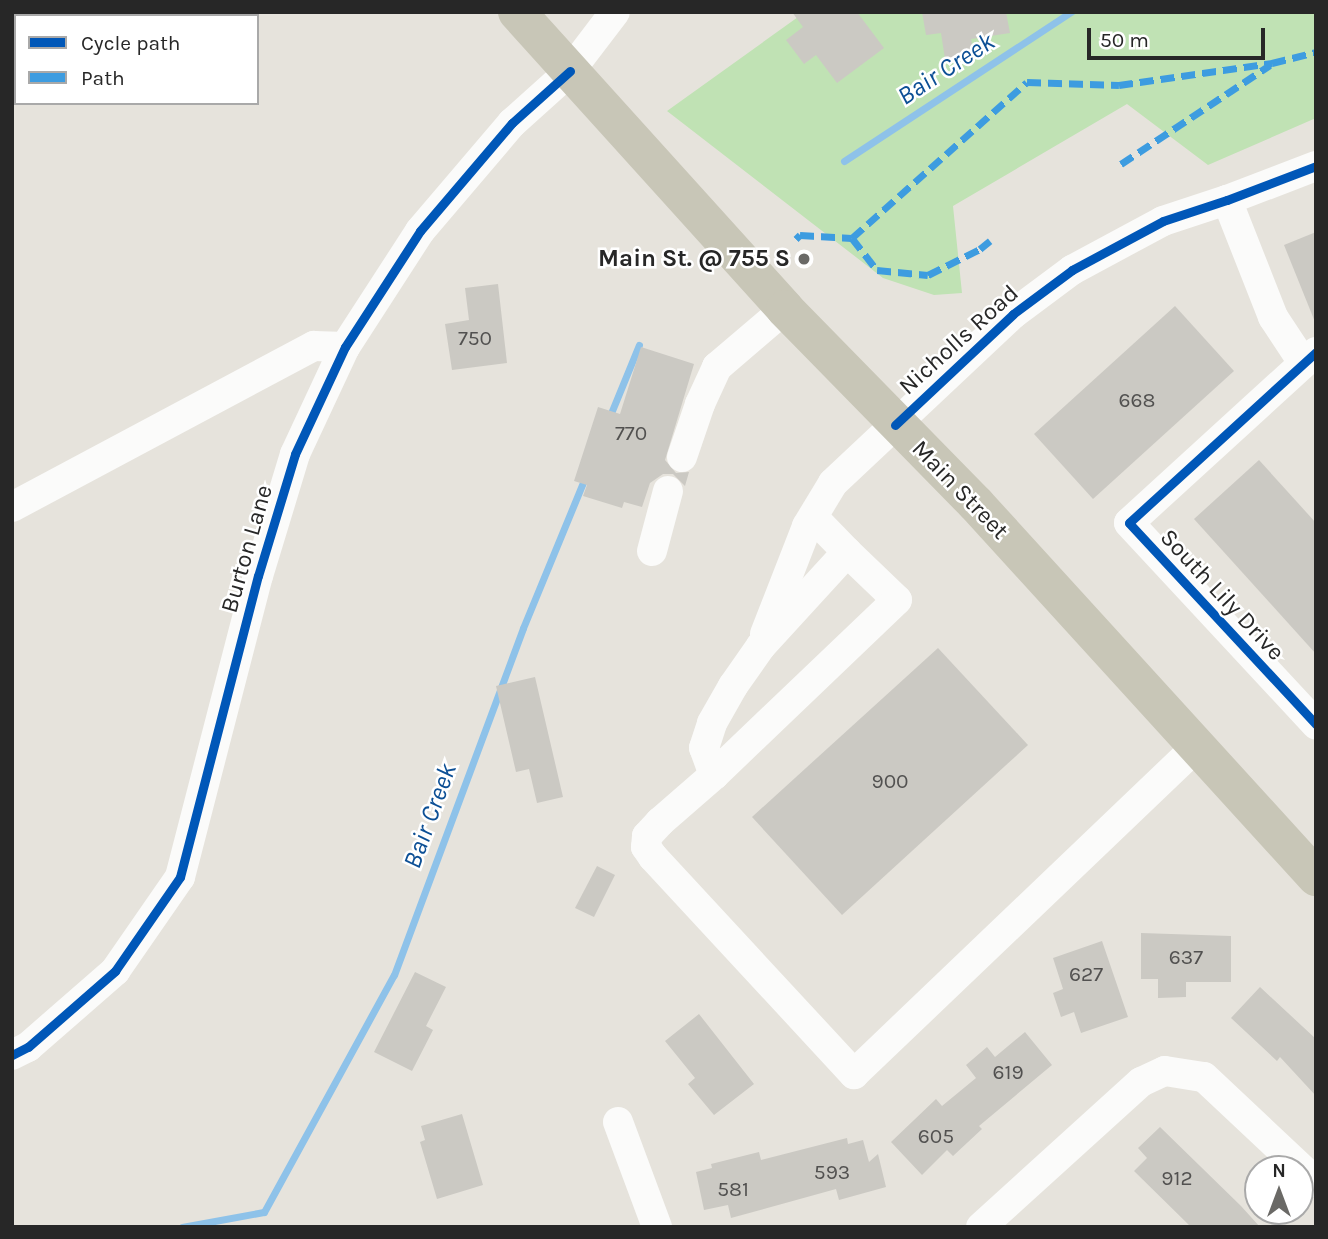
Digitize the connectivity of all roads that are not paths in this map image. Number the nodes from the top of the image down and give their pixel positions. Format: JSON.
{"nodes":[{"id":1,"x":517,"y":12,"type":"edge"},
{"id":2,"x":615,"y":12,"type":"edge"},
{"id":3,"x":570,"y":71,"type":"junction"},
{"id":4,"x":1316,"y":166,"type":"edge"},
{"id":5,"x":1227,"y":200,"type":"junction"},
{"id":6,"x":785,"y":309,"type":"junction"},
{"id":7,"x":345,"y":348,"type":"junction"},
{"id":8,"x":1309,"y":357,"type":"edge"},
{"id":9,"x":895,"y":425,"type":"junction"},
{"id":10,"x":682,"y":457,"type":"dead end"},
{"id":11,"x":668,"y":491,"type":"dead end"},
{"id":12,"x":12,"y":507,"type":"edge"},
{"id":13,"x":813,"y":517,"type":"junction"},
{"id":14,"x":652,"y":551,"type":"dead end"},
{"id":15,"x":847,"y":552,"type":"junction"},
{"id":16,"x":761,"y":646,"type":"junction"},
{"id":17,"x":1316,"y":724,"type":"edge"},
{"id":18,"x":1197,"y":746,"type":"junction"},
{"id":19,"x":714,"y":775,"type":"junction"},
{"id":20,"x":1316,"y":877,"type":"edge"},
{"id":21,"x":12,"y":1055,"type":"edge"},
{"id":22,"x":618,"y":1122,"type":"dead end"},
{"id":23,"x":1316,"y":1182,"type":"edge"},
{"id":24,"x":657,"y":1227,"type":"edge"},
{"id":25,"x":981,"y":1227,"type":"edge"}],
"edges":[{"from":1,"to":3,"type":"main road","name":"Main Street"},
{"from":2,"to":3,"type":"street","name":"Burton Lane"},
{"from":3,"to":6,"type":"main road","name":"Main Street"},
{"from":3,"to":7,"type":"street","name":"Burton Lane"},
{"from":4,"to":5,"type":"street","name":"Nicholls Road"},
{"from":5,"to":8,"type":"street"},
{"from":5,"to":9,"type":"street","name":"Nicholls Road"},
{"from":6,"to":9,"type":"main road","name":"Main Street"},
{"from":6,"to":10,"type":"street"},
{"from":7,"to":12,"type":"street"},
{"from":7,"to":21,"type":"street","name":"Burton Lane"},
{"from":8,"to":17,"type":"street","name":"South Lily Drive"},
{"from":9,"to":13,"type":"street","name":"Nicholls Road"},
{"from":9,"to":18,"type":"main road","name":"Main Street"},
{"from":11,"to":14,"type":"street"},
{"from":13,"to":15,"type":"street"},
{"from":13,"to":16,"type":"street","name":"Nicholls Road"},
{"from":15,"to":16,"type":"street"},
{"from":15,"to":19,"type":"street"},
{"from":16,"to":19,"type":"street"},
{"from":18,"to":19,"type":"street"},
{"from":18,"to":20,"type":"main road","name":"Main Street"},
{"from":22,"to":24,"type":"street"},
{"from":23,"to":25,"type":"street"}]}
